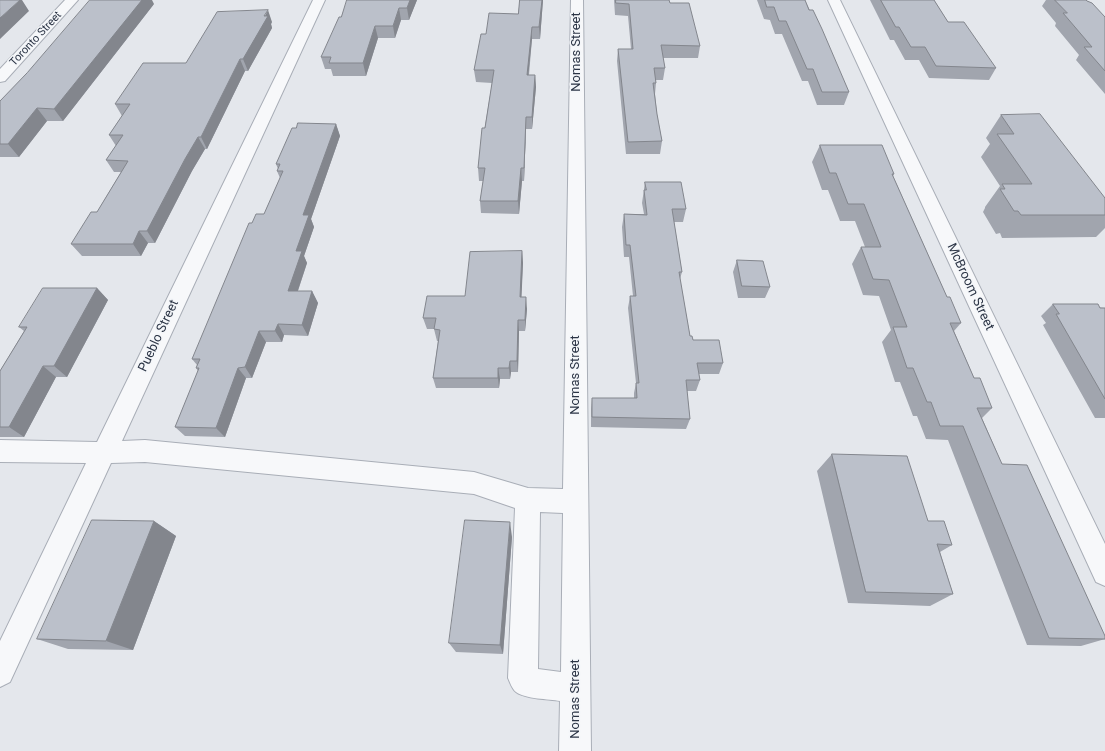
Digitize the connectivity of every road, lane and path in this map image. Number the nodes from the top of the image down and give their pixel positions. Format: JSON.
{"nodes":[{"id":1,"x":72,"y":0,"type":"edge"},
{"id":2,"x":319,"y":0,"type":"edge"},
{"id":3,"x":577,"y":0,"type":"edge"},
{"id":4,"x":834,"y":0,"type":"edge"},
{"id":5,"x":0,"y":78,"type":"edge"},
{"id":6,"x":0,"y":452,"type":"edge"},
{"id":7,"x":104,"y":453,"type":"junction"},
{"id":8,"x":528,"y":500,"type":"junction"},
{"id":9,"x":576,"y":502,"type":"junction"},
{"id":10,"x":1105,"y":573,"type":"edge"},
{"id":11,"x":0,"y":672,"type":"edge"},
{"id":12,"x":576,"y":688,"type":"junction"},
{"id":13,"x":576,"y":751,"type":"edge"}],
"edges":[{"from":1,"to":5,"type":"street","name":"Toronto Street"},
{"from":2,"to":7,"type":"street","name":"Pueblo Street"},
{"from":3,"to":9,"type":"street","name":"Nomas Street"},
{"from":4,"to":10,"type":"street","name":"McBroom Street"},
{"from":6,"to":7,"type":"street"},
{"from":7,"to":8,"type":"street"},
{"from":7,"to":11,"type":"street","name":"Pueblo Street"},
{"from":8,"to":9,"type":"street"},
{"from":8,"to":12,"type":"street"},
{"from":9,"to":12,"type":"street","name":"Nomas Street"},
{"from":12,"to":13,"type":"street","name":"Nomas Street"}]}
